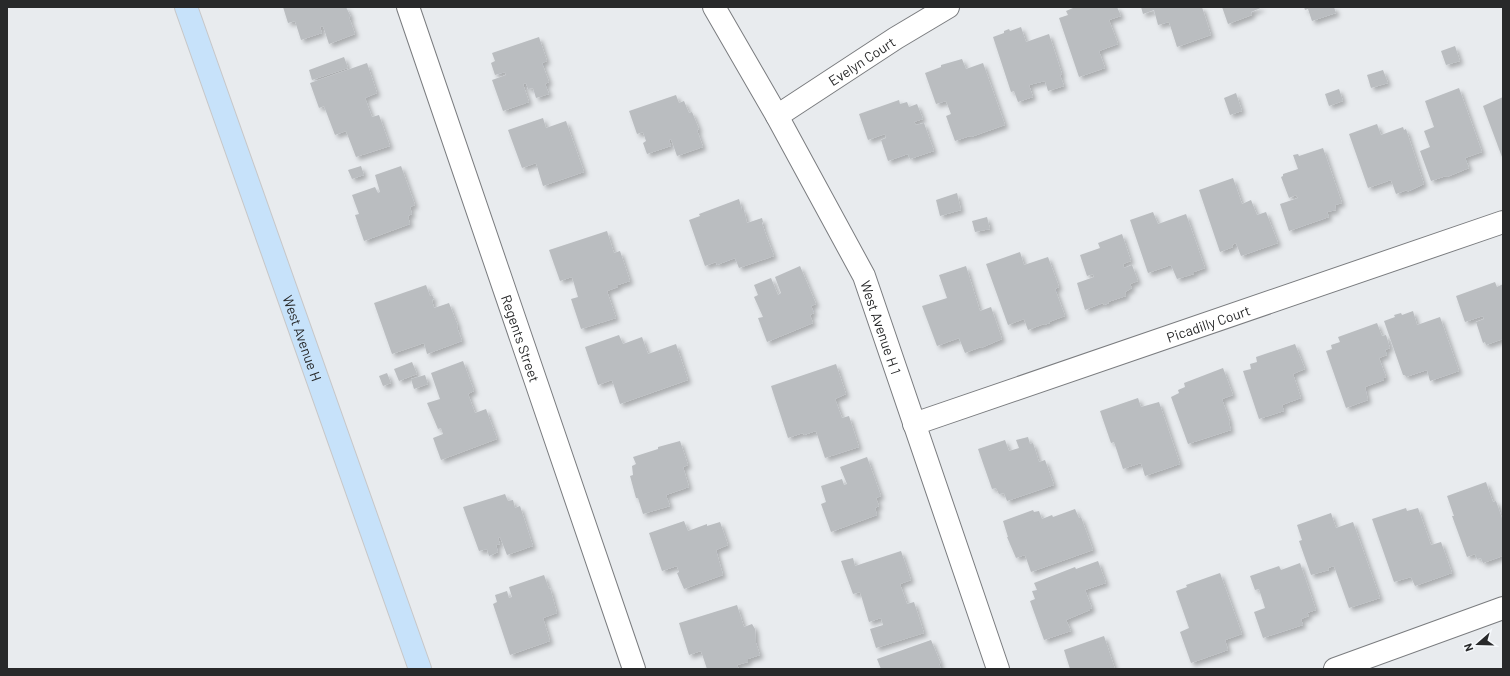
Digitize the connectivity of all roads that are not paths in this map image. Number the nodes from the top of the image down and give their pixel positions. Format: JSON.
{"nodes":[{"id":1,"x":186,"y":7,"type":"edge"},
{"id":2,"x":408,"y":7,"type":"edge"},
{"id":3,"x":714,"y":7,"type":"edge"},
{"id":4,"x":948,"y":7,"type":"edge"},
{"id":5,"x":777,"y":116,"type":"junction"},
{"id":6,"x":1503,"y":222,"type":"edge"},
{"id":7,"x":914,"y":424,"type":"junction"},
{"id":8,"x":1503,"y":608,"type":"edge"},
{"id":9,"x":420,"y":669,"type":"edge"},
{"id":10,"x":634,"y":669,"type":"edge"},
{"id":11,"x":998,"y":669,"type":"edge"},
{"id":12,"x":1335,"y":669,"type":"edge"}],
"edges":[{"from":1,"to":9,"type":"main road","name":"West Avenue H"},
{"from":2,"to":10,"type":"street","name":"Regents Street"},
{"from":3,"to":5,"type":"street","name":"West Avenue H 1"},
{"from":4,"to":5,"type":"street","name":"Evelyn Court"},
{"from":5,"to":7,"type":"street","name":"West Avenue H 1"},
{"from":6,"to":7,"type":"street","name":"Picadilly Court"},
{"from":7,"to":11,"type":"street","name":"West Avenue H 1"},
{"from":8,"to":12,"type":"street"}]}
